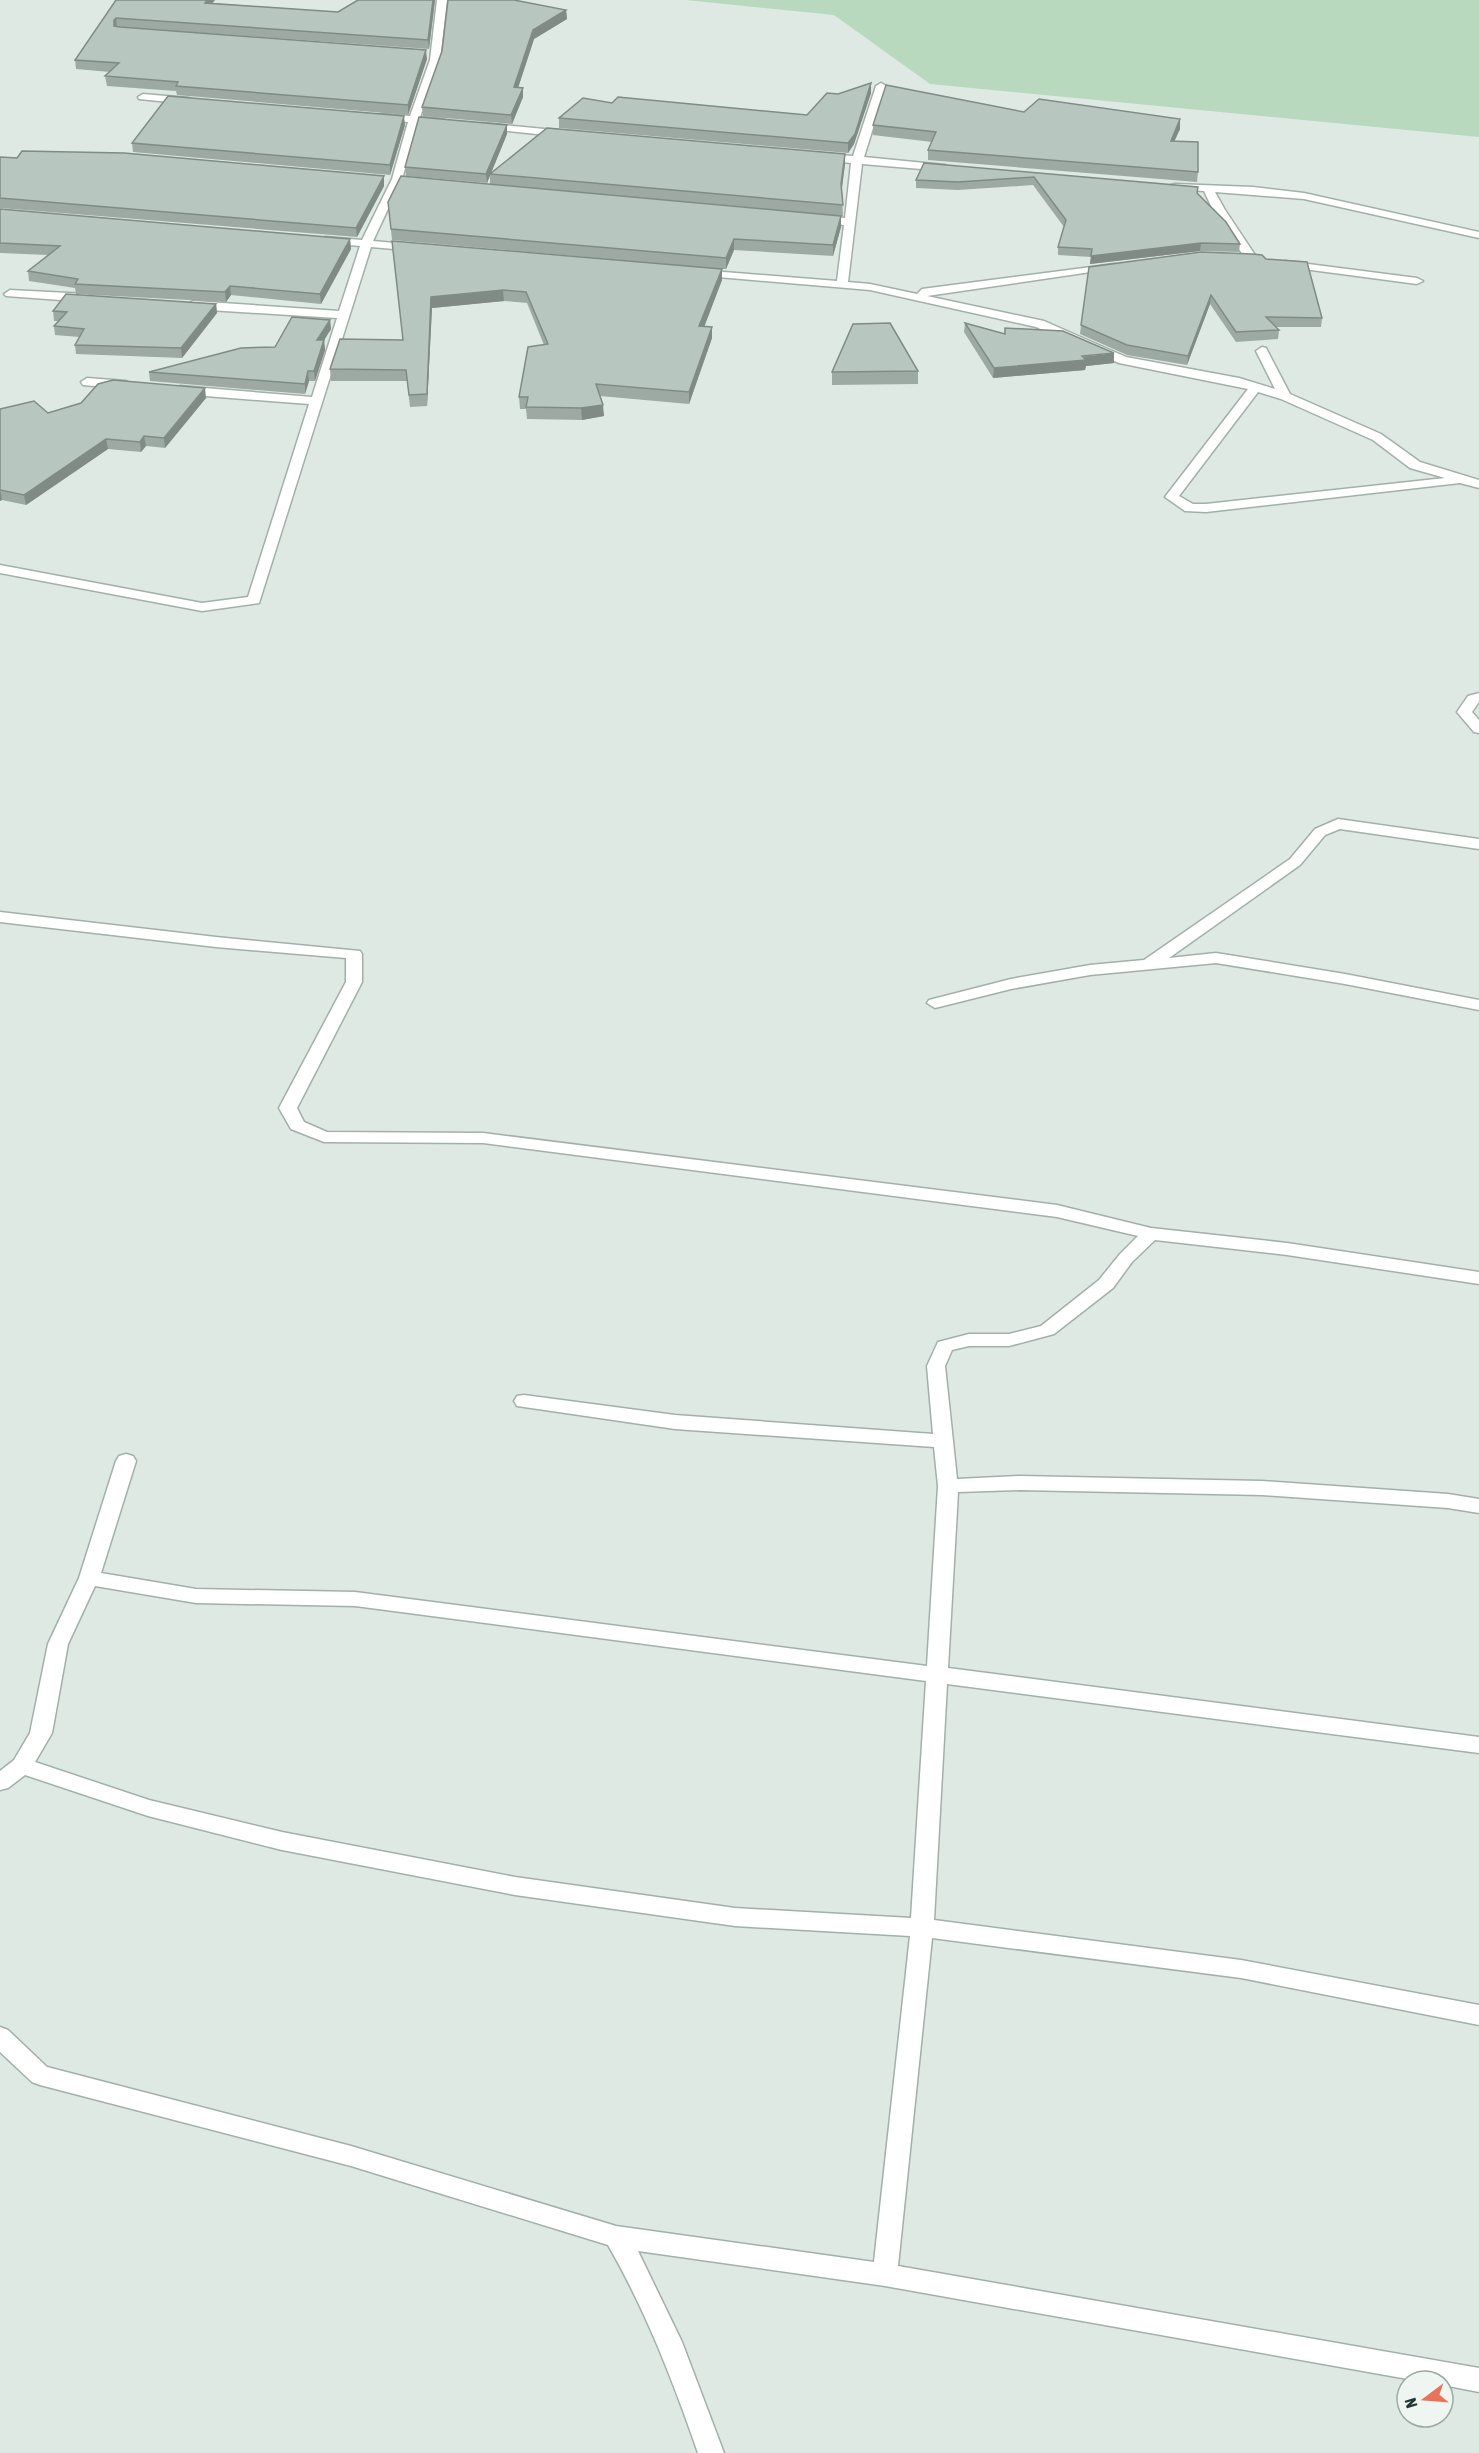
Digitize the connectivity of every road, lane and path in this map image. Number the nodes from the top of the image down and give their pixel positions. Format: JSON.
{"nodes":[{"id":1,"x":442,"y":0,"type":"edge"},
{"id":2,"x":881,"y":86,"type":"dead end"},
{"id":3,"x":142,"y":97,"type":"dead end"},
{"id":4,"x":201,"y":102,"type":"edge"},
{"id":5,"x":367,"y":116,"type":"edge"},
{"id":6,"x":414,"y":120,"type":"junction"},
{"id":7,"x":573,"y":135,"type":"edge"},
{"id":8,"x":810,"y":156,"type":"edge"},
{"id":9,"x":857,"y":160,"type":"junction"},
{"id":10,"x":951,"y":168,"type":"edge"},
{"id":11,"x":1162,"y":186,"type":"edge"},
{"id":12,"x":1209,"y":190,"type":"junction"},
{"id":13,"x":803,"y":217,"type":"edge"},
{"id":14,"x":851,"y":222,"type":"junction"},
{"id":15,"x":1479,"y":235,"type":"edge"},
{"id":16,"x":307,"y":239,"type":"edge"},
{"id":17,"x":366,"y":244,"type":"junction"},
{"id":18,"x":424,"y":249,"type":"edge"},
{"id":19,"x":1231,"y":257,"type":"edge"},
{"id":20,"x":1261,"y":260,"type":"junction"},
{"id":21,"x":1129,"y":264,"type":"edge"},
{"id":22,"x":692,"y":273,"type":"edge"},
{"id":23,"x":1417,"y":281,"type":"dead end"},
{"id":24,"x":842,"y":285,"type":"junction"},
{"id":25,"x":10,"y":294,"type":"dead end"},
{"id":26,"x":912,"y":294,"type":"junction"},
{"id":27,"x":106,"y":300,"type":"edge"},
{"id":28,"x":177,"y":304,"type":"edge"},
{"id":29,"x":344,"y":315,"type":"junction"},
{"id":30,"x":1263,"y":351,"type":"dead end"},
{"id":31,"x":87,"y":382,"type":"dead end"},
{"id":32,"x":144,"y":387,"type":"edge"},
{"id":33,"x":1255,"y":387,"type":"junction"},
{"id":34,"x":167,"y":388,"type":"edge"},
{"id":35,"x":1285,"y":396,"type":"junction"},
{"id":36,"x":316,"y":401,"type":"junction"},
{"id":37,"x":1464,"y":480,"type":"junction"},
{"id":38,"x":1479,"y":484,"type":"edge"},
{"id":39,"x":0,"y":569,"type":"edge"},
{"id":40,"x":1479,"y":698,"type":"edge"},
{"id":41,"x":1479,"y":729,"type":"edge"},
{"id":42,"x":1479,"y":844,"type":"edge"},
{"id":43,"x":0,"y":917,"type":"edge"},
{"id":44,"x":1147,"y":965,"type":"junction"},
{"id":45,"x":935,"y":1003,"type":"dead end"},
{"id":46,"x":1479,"y":1005,"type":"edge"},
{"id":47,"x":1151,"y":1234,"type":"junction"},
{"id":48,"x":1479,"y":1278,"type":"edge"},
{"id":49,"x":524,"y":1401,"type":"dead end"},
{"id":50,"x":944,"y":1441,"type":"junction"},
{"id":51,"x":126,"y":1461,"type":"dead end"},
{"id":52,"x":948,"y":1485,"type":"junction"},
{"id":53,"x":1479,"y":1506,"type":"edge"},
{"id":54,"x":89,"y":1578,"type":"junction"},
{"id":55,"x":937,"y":1673,"type":"junction"},
{"id":56,"x":1479,"y":1745,"type":"edge"},
{"id":57,"x":22,"y":1766,"type":"junction"},
{"id":58,"x":0,"y":1782,"type":"edge"},
{"id":59,"x":922,"y":1928,"type":"junction"},
{"id":60,"x":1479,"y":2015,"type":"edge"},
{"id":61,"x":0,"y":2037,"type":"edge"},
{"id":62,"x":616,"y":2237,"type":"junction"},
{"id":63,"x":885,"y":2275,"type":"junction"},
{"id":64,"x":1479,"y":2380,"type":"edge"},
{"id":65,"x":711,"y":2453,"type":"edge"}],
"edges":[{"from":1,"to":6,"type":"street"},
{"from":2,"to":9,"type":"street"},
{"from":3,"to":4,"type":"street"},
{"from":5,"to":6,"type":"street"},
{"from":6,"to":7,"type":"street"},
{"from":6,"to":17,"type":"street"},
{"from":8,"to":9,"type":"street"},
{"from":9,"to":10,"type":"street"},
{"from":9,"to":14,"type":"street"},
{"from":11,"to":12,"type":"street"},
{"from":12,"to":15,"type":"street"},
{"from":12,"to":20,"type":"street"},
{"from":13,"to":14,"type":"street"},
{"from":14,"to":24,"type":"street"},
{"from":16,"to":17,"type":"street"},
{"from":17,"to":18,"type":"street"},
{"from":17,"to":29,"type":"street"},
{"from":19,"to":20,"type":"street"},
{"from":20,"to":23,"type":"street"},
{"from":21,"to":26,"type":"street"},
{"from":22,"to":24,"type":"street"},
{"from":24,"to":26,"type":"street"},
{"from":25,"to":27,"type":"street"},
{"from":26,"to":33,"type":"street"},
{"from":28,"to":29,"type":"street"},
{"from":29,"to":36,"type":"street"},
{"from":30,"to":35,"type":"street"},
{"from":31,"to":32,"type":"street"},
{"from":33,"to":35,"type":"street"},
{"from":33,"to":37,"type":"street"},
{"from":34,"to":36,"type":"street"},
{"from":35,"to":37,"type":"street"},
{"from":36,"to":39,"type":"street"},
{"from":37,"to":38,"type":"street"},
{"from":40,"to":41,"type":"street"},
{"from":42,"to":44,"type":"street"},
{"from":43,"to":47,"type":"street"},
{"from":44,"to":45,"type":"street"},
{"from":44,"to":46,"type":"street"},
{"from":47,"to":48,"type":"street"},
{"from":47,"to":50,"type":"street"},
{"from":49,"to":50,"type":"street"},
{"from":50,"to":52,"type":"street"},
{"from":51,"to":54,"type":"street"},
{"from":52,"to":53,"type":"street"},
{"from":52,"to":55,"type":"street"},
{"from":54,"to":55,"type":"street"},
{"from":54,"to":57,"type":"street"},
{"from":55,"to":56,"type":"street"},
{"from":55,"to":59,"type":"street"},
{"from":57,"to":58,"type":"street"},
{"from":57,"to":59,"type":"street"},
{"from":59,"to":60,"type":"street"},
{"from":59,"to":63,"type":"street"},
{"from":61,"to":62,"type":"street"},
{"from":62,"to":63,"type":"street"},
{"from":62,"to":65,"type":"street"},
{"from":63,"to":64,"type":"street"}]}
